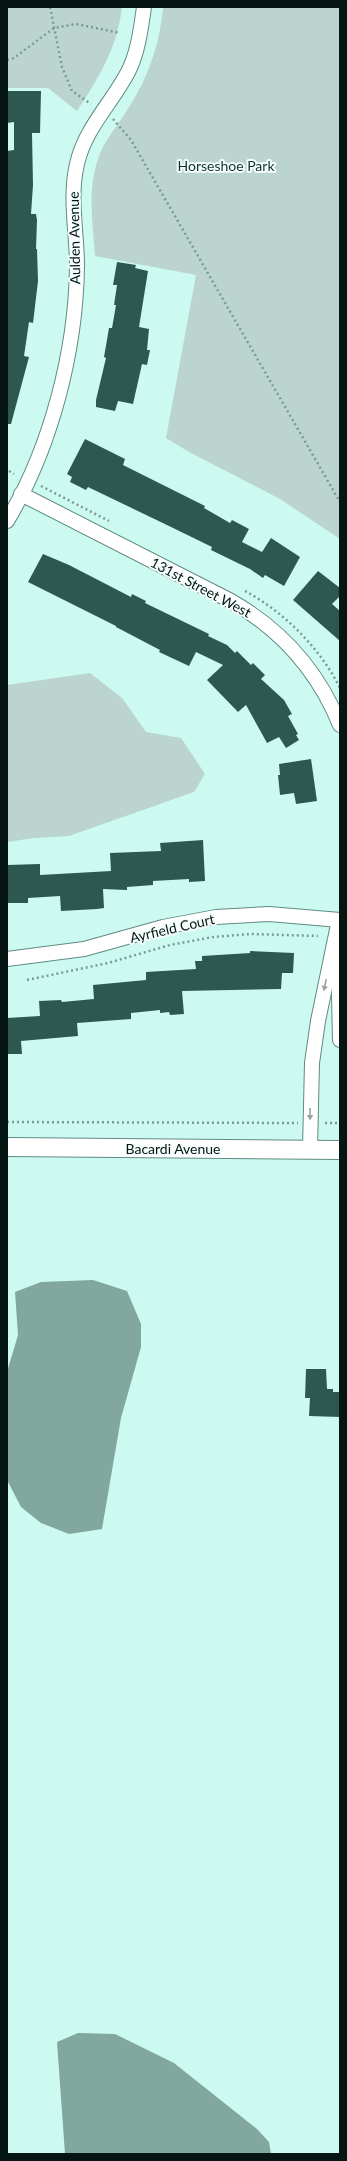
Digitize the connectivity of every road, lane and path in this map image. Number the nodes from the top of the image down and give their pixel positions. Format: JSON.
{"nodes":[{"id":1,"x":50,"y":7,"type":"edge"},
{"id":2,"x":144,"y":7,"type":"edge"},
{"id":3,"x":54,"y":28,"type":"junction"},
{"id":4,"x":120,"y":33,"type":"dead end"},
{"id":5,"x":7,"y":60,"type":"edge"},
{"id":6,"x":103,"y":112,"type":"junction"},
{"id":7,"x":9,"y":471,"type":"dead end"},
{"id":8,"x":14,"y":474,"type":"dead end"},
{"id":9,"x":21,"y":494,"type":"junction"},
{"id":10,"x":340,"y":502,"type":"edge"},
{"id":11,"x":7,"y":521,"type":"edge"},
{"id":12,"x":340,"y":726,"type":"edge"},
{"id":13,"x":340,"y":917,"type":"edge"},
{"id":14,"x":318,"y":936,"type":"dead end"},
{"id":15,"x":7,"y":959,"type":"edge"},
{"id":16,"x":27,"y":980,"type":"dead end"},
{"id":17,"x":340,"y":1040,"type":"edge"},
{"id":18,"x":7,"y":1122,"type":"edge"},
{"id":19,"x":310,"y":1123,"type":"junction"},
{"id":20,"x":340,"y":1123,"type":"edge"},
{"id":21,"x":7,"y":1147,"type":"edge"},
{"id":22,"x":310,"y":1149,"type":"junction"},
{"id":23,"x":340,"y":1150,"type":"edge"}],
"edges":[{"from":1,"to":3,"type":"path"},
{"from":2,"to":6,"type":"street","name":"Aulden Avenue"},
{"from":3,"to":4,"type":"path"},
{"from":3,"to":5,"type":"path"},
{"from":3,"to":6,"type":"path"},
{"from":6,"to":9,"type":"street","name":"Aulden Avenue"},
{"from":6,"to":10,"type":"path"},
{"from":7,"to":8,"type":"path"},
{"from":9,"to":11,"type":"street","name":"Aulden Avenue"},
{"from":9,"to":12,"type":"street","name":"131st Street West"},
{"from":13,"to":15,"type":"street","name":"Ayrfield Court"},
{"from":13,"to":17,"type":"street"},
{"from":13,"to":19,"type":"street","one_way":true},
{"from":14,"to":16,"type":"path"},
{"from":18,"to":19,"type":"path"},
{"from":19,"to":20,"type":"path"},
{"from":19,"to":22,"type":"street"},
{"from":21,"to":22,"type":"street","name":"Bacardi Avenue"},
{"from":22,"to":23,"type":"street","name":"Bacardi Avenue"}]}
